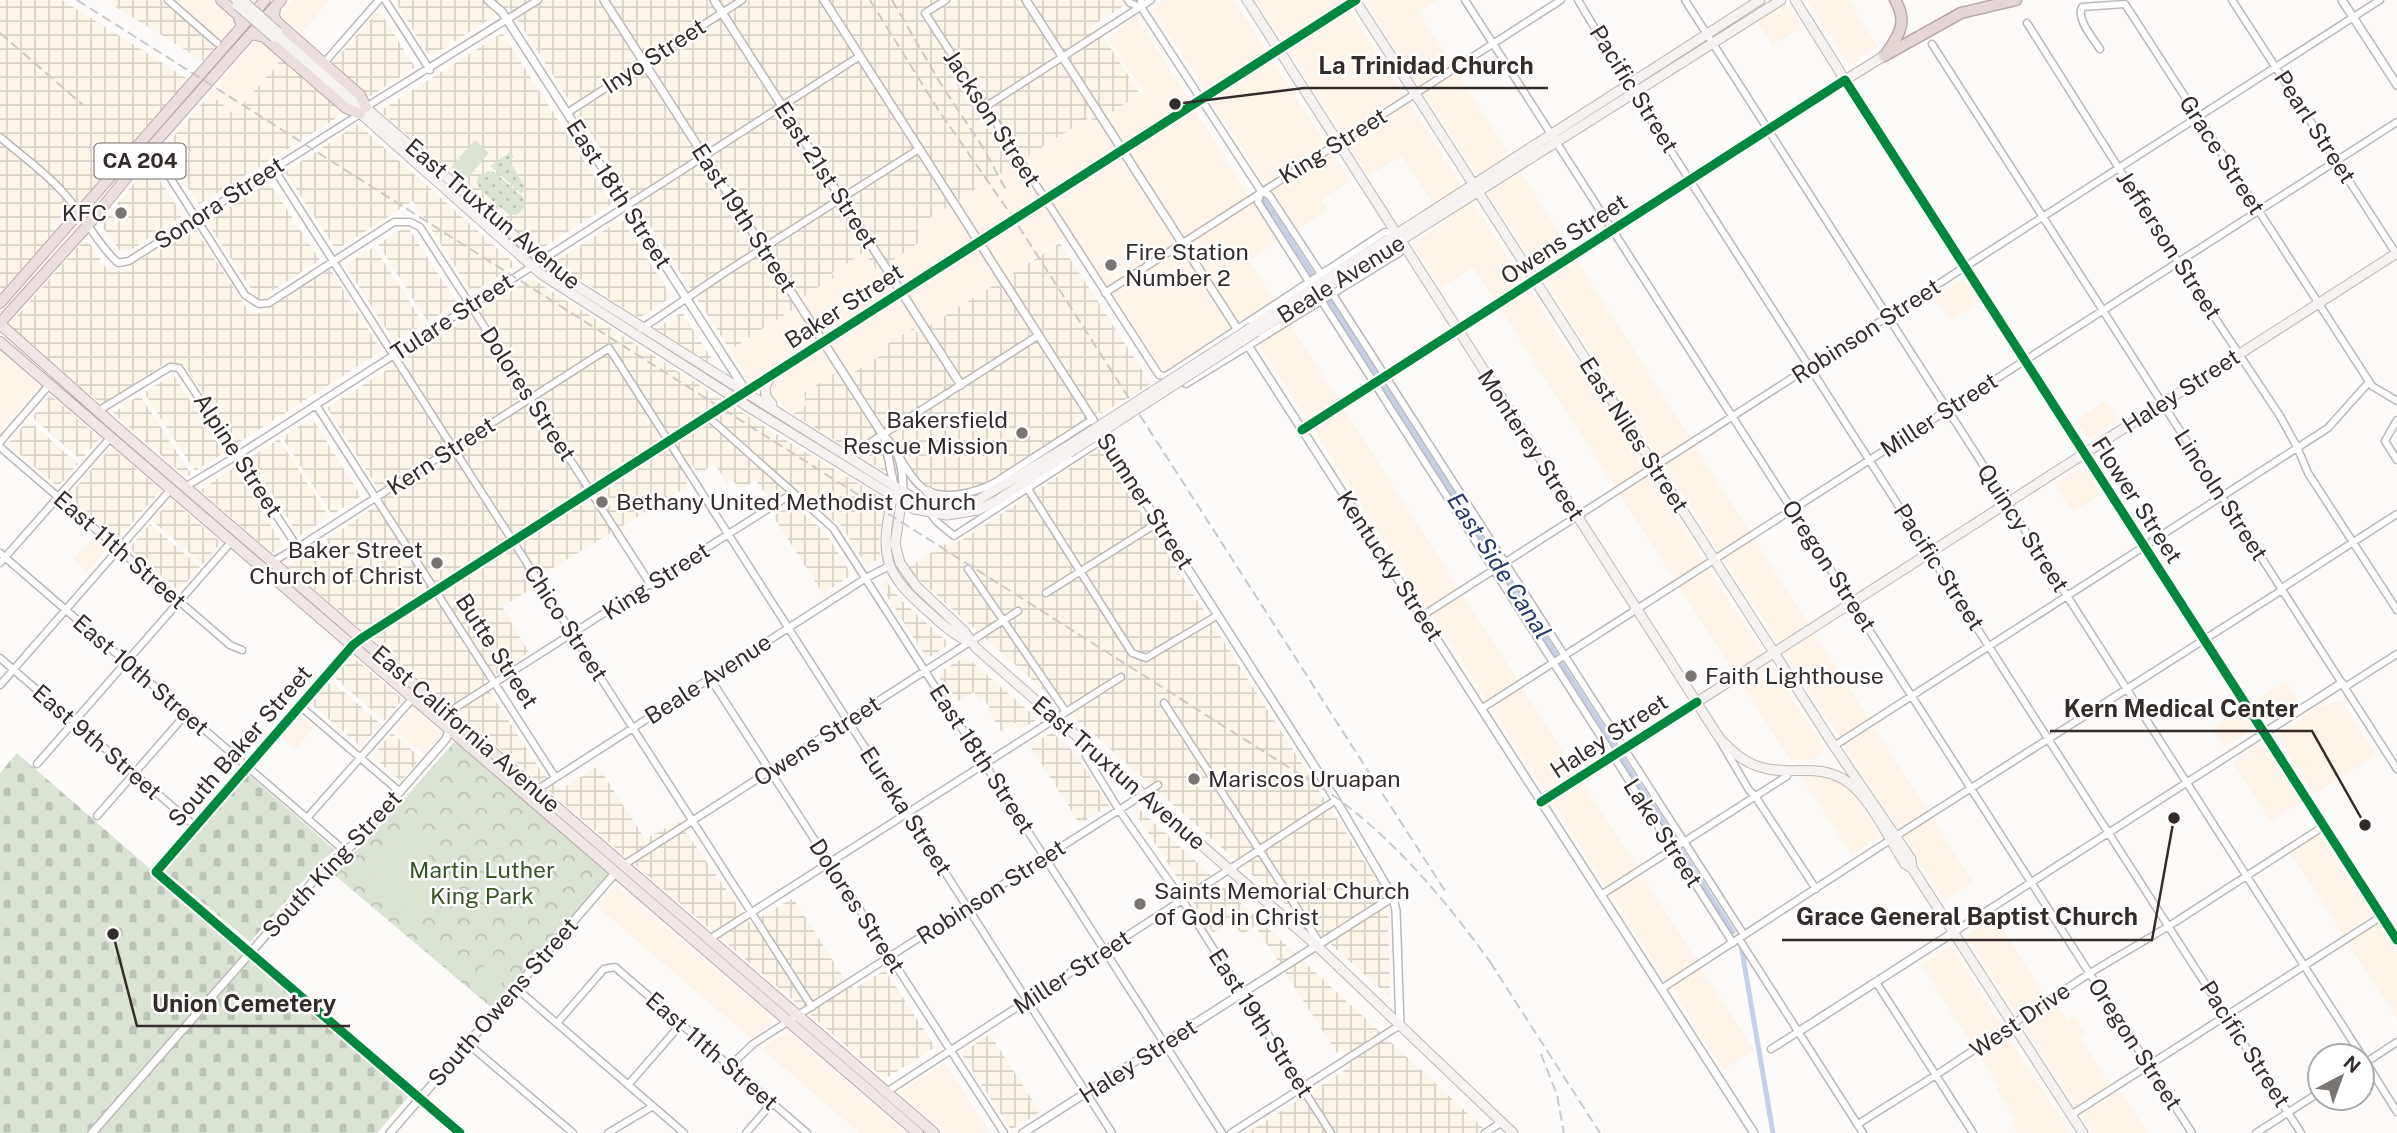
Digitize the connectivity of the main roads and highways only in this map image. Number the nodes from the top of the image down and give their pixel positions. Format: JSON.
{"nodes":[{"id":1,"x":221,"y":0,"type":"edge"},
{"id":2,"x":252,"y":0,"type":"edge"},
{"id":3,"x":265,"y":0,"type":"edge"},
{"id":4,"x":1247,"y":0,"type":"edge"},
{"id":5,"x":1356,"y":0,"type":"edge"},
{"id":6,"x":1760,"y":0,"type":"edge"},
{"id":7,"x":1781,"y":0,"type":"edge"},
{"id":8,"x":1795,"y":0,"type":"edge"},
{"id":9,"x":1895,"y":0,"type":"edge"},
{"id":10,"x":2016,"y":0,"type":"edge"},
{"id":11,"x":278,"y":3,"type":"edge"},
{"id":12,"x":237,"y":5,"type":"edge"},
{"id":13,"x":242,"y":27,"type":"junction"},
{"id":14,"x":273,"y":32,"type":"junction"},
{"id":15,"x":251,"y":34,"type":"junction"},
{"id":16,"x":1884,"y":56,"type":"junction"},
{"id":17,"x":1845,"y":80,"type":"joint"},
{"id":18,"x":363,"y":110,"type":"junction"},
{"id":19,"x":1474,"y":183,"type":"junction"},
{"id":20,"x":450,"y":188,"type":"junction"},
{"id":21,"x":1480,"y":192,"type":"junction"},
{"id":22,"x":1384,"y":215,"type":"junction"},
{"id":23,"x":1385,"y":232,"type":"road end"},
{"id":24,"x":1398,"y":237,"type":"junction"},
{"id":25,"x":1399,"y":253,"type":"road end"},
{"id":26,"x":2397,"y":254,"type":"edge"},
{"id":27,"x":1413,"y":261,"type":"junction"},
{"id":28,"x":0,"y":303,"type":"edge"},
{"id":29,"x":0,"y":324,"type":"edge"},
{"id":30,"x":0,"y":342,"type":"edge"},
{"id":31,"x":776,"y":372,"type":"road end"},
{"id":32,"x":65,"y":397,"type":"junction"},
{"id":33,"x":98,"y":411,"type":"junction"},
{"id":34,"x":787,"y":417,"type":"junction"},
{"id":35,"x":111,"y":437,"type":"junction"},
{"id":36,"x":816,"y":450,"type":"junction"},
{"id":37,"x":1067,"y":450,"type":"junction"},
{"id":38,"x":145,"y":453,"type":"junction"},
{"id":39,"x":849,"y":456,"type":"junction"},
{"id":40,"x":149,"y":469,"type":"junction"},
{"id":41,"x":185,"y":487,"type":"junction"},
{"id":42,"x":899,"y":489,"type":"junction"},
{"id":43,"x":927,"y":491,"type":"road end"},
{"id":44,"x":897,"y":499,"type":"junction"},
{"id":45,"x":969,"y":502,"type":"junction"},
{"id":46,"x":232,"y":541,"type":"junction"},
{"id":47,"x":268,"y":559,"type":"junction"},
{"id":48,"x":890,"y":566,"type":"junction"},
{"id":49,"x":916,"y":587,"type":"junction"},
{"id":50,"x":970,"y":642,"type":"junction"},
{"id":51,"x":1774,"y":653,"type":"junction"},
{"id":52,"x":1697,"y":702,"type":"junction"},
{"id":53,"x":1720,"y":739,"type":"joint"},
{"id":54,"x":532,"y":793,"type":"junction"},
{"id":55,"x":1893,"y":838,"type":"junction"},
{"id":56,"x":882,"y":1095,"type":"junction"},
{"id":57,"x":918,"y":1133,"type":"edge"},
{"id":58,"x":934,"y":1133,"type":"edge"},
{"id":59,"x":1513,"y":1133,"type":"edge"},
{"id":60,"x":2083,"y":1133,"type":"edge"}],
"edges":[{"from":1,"to":12,"type":"highway"},
{"from":2,"to":12,"type":"highway"},
{"from":3,"to":13,"type":"highway","number":"CA 204"},
{"from":4,"to":22,"type":"main road","name":"Monterey Street"},
{"from":5,"to":19,"type":"main road","name":"East Niles Street"},
{"from":6,"to":19,"type":"main road","name":"Beale Avenue"},
{"from":7,"to":21,"type":"main road","name":"Beale Avenue"},
{"from":8,"to":17,"type":"main road","name":"Flower Street"},
{"from":9,"to":16,"type":"highway"},
{"from":10,"to":16,"type":"highway"},
{"from":11,"to":14,"type":"highway"},
{"from":11,"to":15,"type":"highway","number":"CA 204"},
{"from":12,"to":13,"type":"highway"},
{"from":12,"to":14,"type":"main road","name":"East Truxtun Avenue","bridge":true},
{"from":13,"to":28,"type":"highway","number":"CA 204"},
{"from":14,"to":15,"type":"highway"},
{"from":14,"to":18,"type":"main road","name":"East Truxtun Avenue"},
{"from":14,"to":18,"type":"main road","name":"East Truxtun Avenue"},
{"from":14,"to":18,"type":"highway"},
{"from":14,"to":18,"type":"highway"},
{"from":15,"to":29,"type":"highway","number":"CA 204"},
{"from":16,"to":17,"type":"main road","name":"Owens Street"},
{"from":18,"to":20,"type":"main road","name":"East Truxtun Avenue"},
{"from":18,"to":20,"type":"main road","name":"East Truxtun Avenue"},
{"from":19,"to":21,"type":"main road","name":"East Niles Street"},
{"from":19,"to":24,"type":"main road","name":"Beale Avenue"},
{"from":20,"to":34,"type":"main road","name":"East Truxtun Avenue"},
{"from":20,"to":36,"type":"main road","name":"East Truxtun Avenue"},
{"from":21,"to":24,"type":"main road","name":"Beale Avenue"},
{"from":21,"to":51,"type":"main road","name":"East Niles Street"},
{"from":22,"to":23,"type":"main road"},
{"from":22,"to":24,"type":"main road","name":"Monterey Street"},
{"from":24,"to":27,"type":"main road","name":"Monterey Street"},
{"from":24,"to":37,"type":"main road","name":"Beale Avenue","bridge":true},
{"from":25,"to":27,"type":"main road"},
{"from":26,"to":51,"type":"main road","name":"Haley Street"},
{"from":27,"to":52,"type":"main road","name":"Monterey Street"},
{"from":29,"to":33,"type":"main road","name":"East California Avenue"},
{"from":30,"to":32,"type":"main road","name":"East California Avenue"},
{"from":31,"to":34,"type":"main road"},
{"from":32,"to":33,"type":"main road"},
{"from":32,"to":35,"type":"main road","name":"East California Avenue"},
{"from":33,"to":38,"type":"main road","name":"East California Avenue"},
{"from":34,"to":39,"type":"main road","name":"East Truxtun Avenue"},
{"from":35,"to":38,"type":"main road"},
{"from":35,"to":40,"type":"main road","name":"East California Avenue"},
{"from":36,"to":39,"type":"main road"},
{"from":36,"to":44,"type":"main road","name":"East Truxtun Avenue"},
{"from":37,"to":44,"type":"main road","name":"Beale Avenue"},
{"from":37,"to":45,"type":"main road","name":"Beale Avenue"},
{"from":38,"to":41,"type":"main road","name":"East California Avenue"},
{"from":39,"to":42,"type":"main road","name":"East Truxtun Avenue"},
{"from":40,"to":41,"type":"main road"},
{"from":40,"to":46,"type":"main road","name":"East California Avenue"},
{"from":41,"to":47,"type":"main road","name":"East California Avenue"},
{"from":42,"to":44,"type":"main road","name":"East Truxtun Avenue"},
{"from":42,"to":45,"type":"main road","name":"Beale Avenue"},
{"from":43,"to":45,"type":"main road"},
{"from":44,"to":48,"type":"main road","name":"East Truxtun Avenue"},
{"from":44,"to":49,"type":"main road","name":"East Truxtun Avenue"},
{"from":46,"to":47,"type":"main road"},
{"from":46,"to":54,"type":"main road","name":"East California Avenue"},
{"from":47,"to":54,"type":"main road","name":"East California Avenue"},
{"from":48,"to":49,"type":"main road"},
{"from":48,"to":50,"type":"main road","name":"East Truxtun Avenue"},
{"from":49,"to":50,"type":"main road","name":"East Truxtun Avenue"},
{"from":50,"to":59,"type":"main road","name":"East Truxtun Avenue"},
{"from":51,"to":52,"type":"main road","name":"Haley Street"},
{"from":51,"to":55,"type":"main road","name":"East Niles Street"},
{"from":52,"to":53,"type":"main road","name":"Monterey Street"},
{"from":53,"to":55,"type":"main road","name":"East Niles Street"},
{"from":54,"to":56,"type":"main road","name":"East California Avenue"},
{"from":55,"to":60,"type":"main road","name":"East Niles Street"},
{"from":56,"to":57,"type":"main road","name":"East California Avenue"},
{"from":56,"to":58,"type":"main road","name":"East California Avenue"}]}
